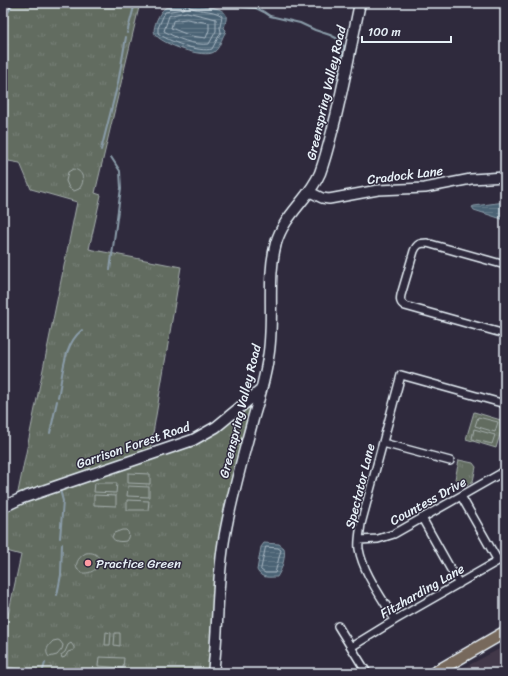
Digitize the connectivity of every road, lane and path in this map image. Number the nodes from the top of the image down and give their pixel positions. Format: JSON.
{"nodes":[{"id":1,"x":360,"y":3,"type":"edge"},
{"id":2,"x":505,"y":177,"type":"edge"},
{"id":3,"x":310,"y":192,"type":"junction"},
{"id":4,"x":505,"y":265,"type":"edge"},
{"id":5,"x":505,"y":334,"type":"edge"},
{"id":6,"x":261,"y":390,"type":"junction"},
{"id":7,"x":505,"y":404,"type":"edge"},
{"id":8,"x":383,"y":443,"type":"junction"},
{"id":9,"x":450,"y":462,"type":"dead end"},
{"id":10,"x":503,"y":472,"type":"edge"},
{"id":11,"x":505,"y":481,"type":"edge"},
{"id":12,"x":461,"y":496,"type":"junction"},
{"id":13,"x":3,"y":507,"type":"edge"},
{"id":14,"x":422,"y":518,"type":"junction"},
{"id":15,"x":359,"y":540,"type":"junction"},
{"id":16,"x":505,"y":557,"type":"edge"},
{"id":17,"x":498,"y":561,"type":"junction"},
{"id":18,"x":459,"y":584,"type":"junction"},
{"id":19,"x":394,"y":620,"type":"junction"},
{"id":20,"x":338,"y":626,"type":"dead end"},
{"id":21,"x":505,"y":632,"type":"edge"},
{"id":22,"x":351,"y":646,"type":"junction"},
{"id":23,"x":213,"y":673,"type":"edge"},
{"id":24,"x":367,"y":673,"type":"edge"},
{"id":25,"x":434,"y":673,"type":"edge"}],
"edges":[{"from":1,"to":3,"type":"main road","name":"Greenspring Valley Road"},
{"from":2,"to":3,"type":"street","name":"Cradock Lane"},
{"from":3,"to":6,"type":"main road","name":"Greenspring Valley Road"},
{"from":4,"to":5,"type":"street"},
{"from":6,"to":13,"type":"main road","name":"Garrison Forest Road"},
{"from":6,"to":23,"type":"main road","name":"Greenspring Valley Road"},
{"from":7,"to":8,"type":"street","name":"Spectator Lane"},
{"from":8,"to":9,"type":"street"},
{"from":8,"to":15,"type":"street","name":"Spectator Lane"},
{"from":10,"to":11,"type":"street"},
{"from":10,"to":12,"type":"street","name":"Countess Drive"},
{"from":12,"to":14,"type":"street","name":"Countess Drive"},
{"from":12,"to":17,"type":"street"},
{"from":14,"to":15,"type":"street","name":"Countess Drive"},
{"from":14,"to":18,"type":"street"},
{"from":15,"to":19,"type":"street","name":"Spectator Lane"},
{"from":16,"to":17,"type":"street","name":"Fitzharding Lane"},
{"from":17,"to":18,"type":"street","name":"Fitzharding Lane"},
{"from":18,"to":19,"type":"street","name":"Fitzharding Lane"},
{"from":19,"to":22,"type":"street","name":"Fitzharding Lane"},
{"from":20,"to":22,"type":"street"},
{"from":21,"to":25,"type":"main road"},
{"from":22,"to":24,"type":"street"}]}
